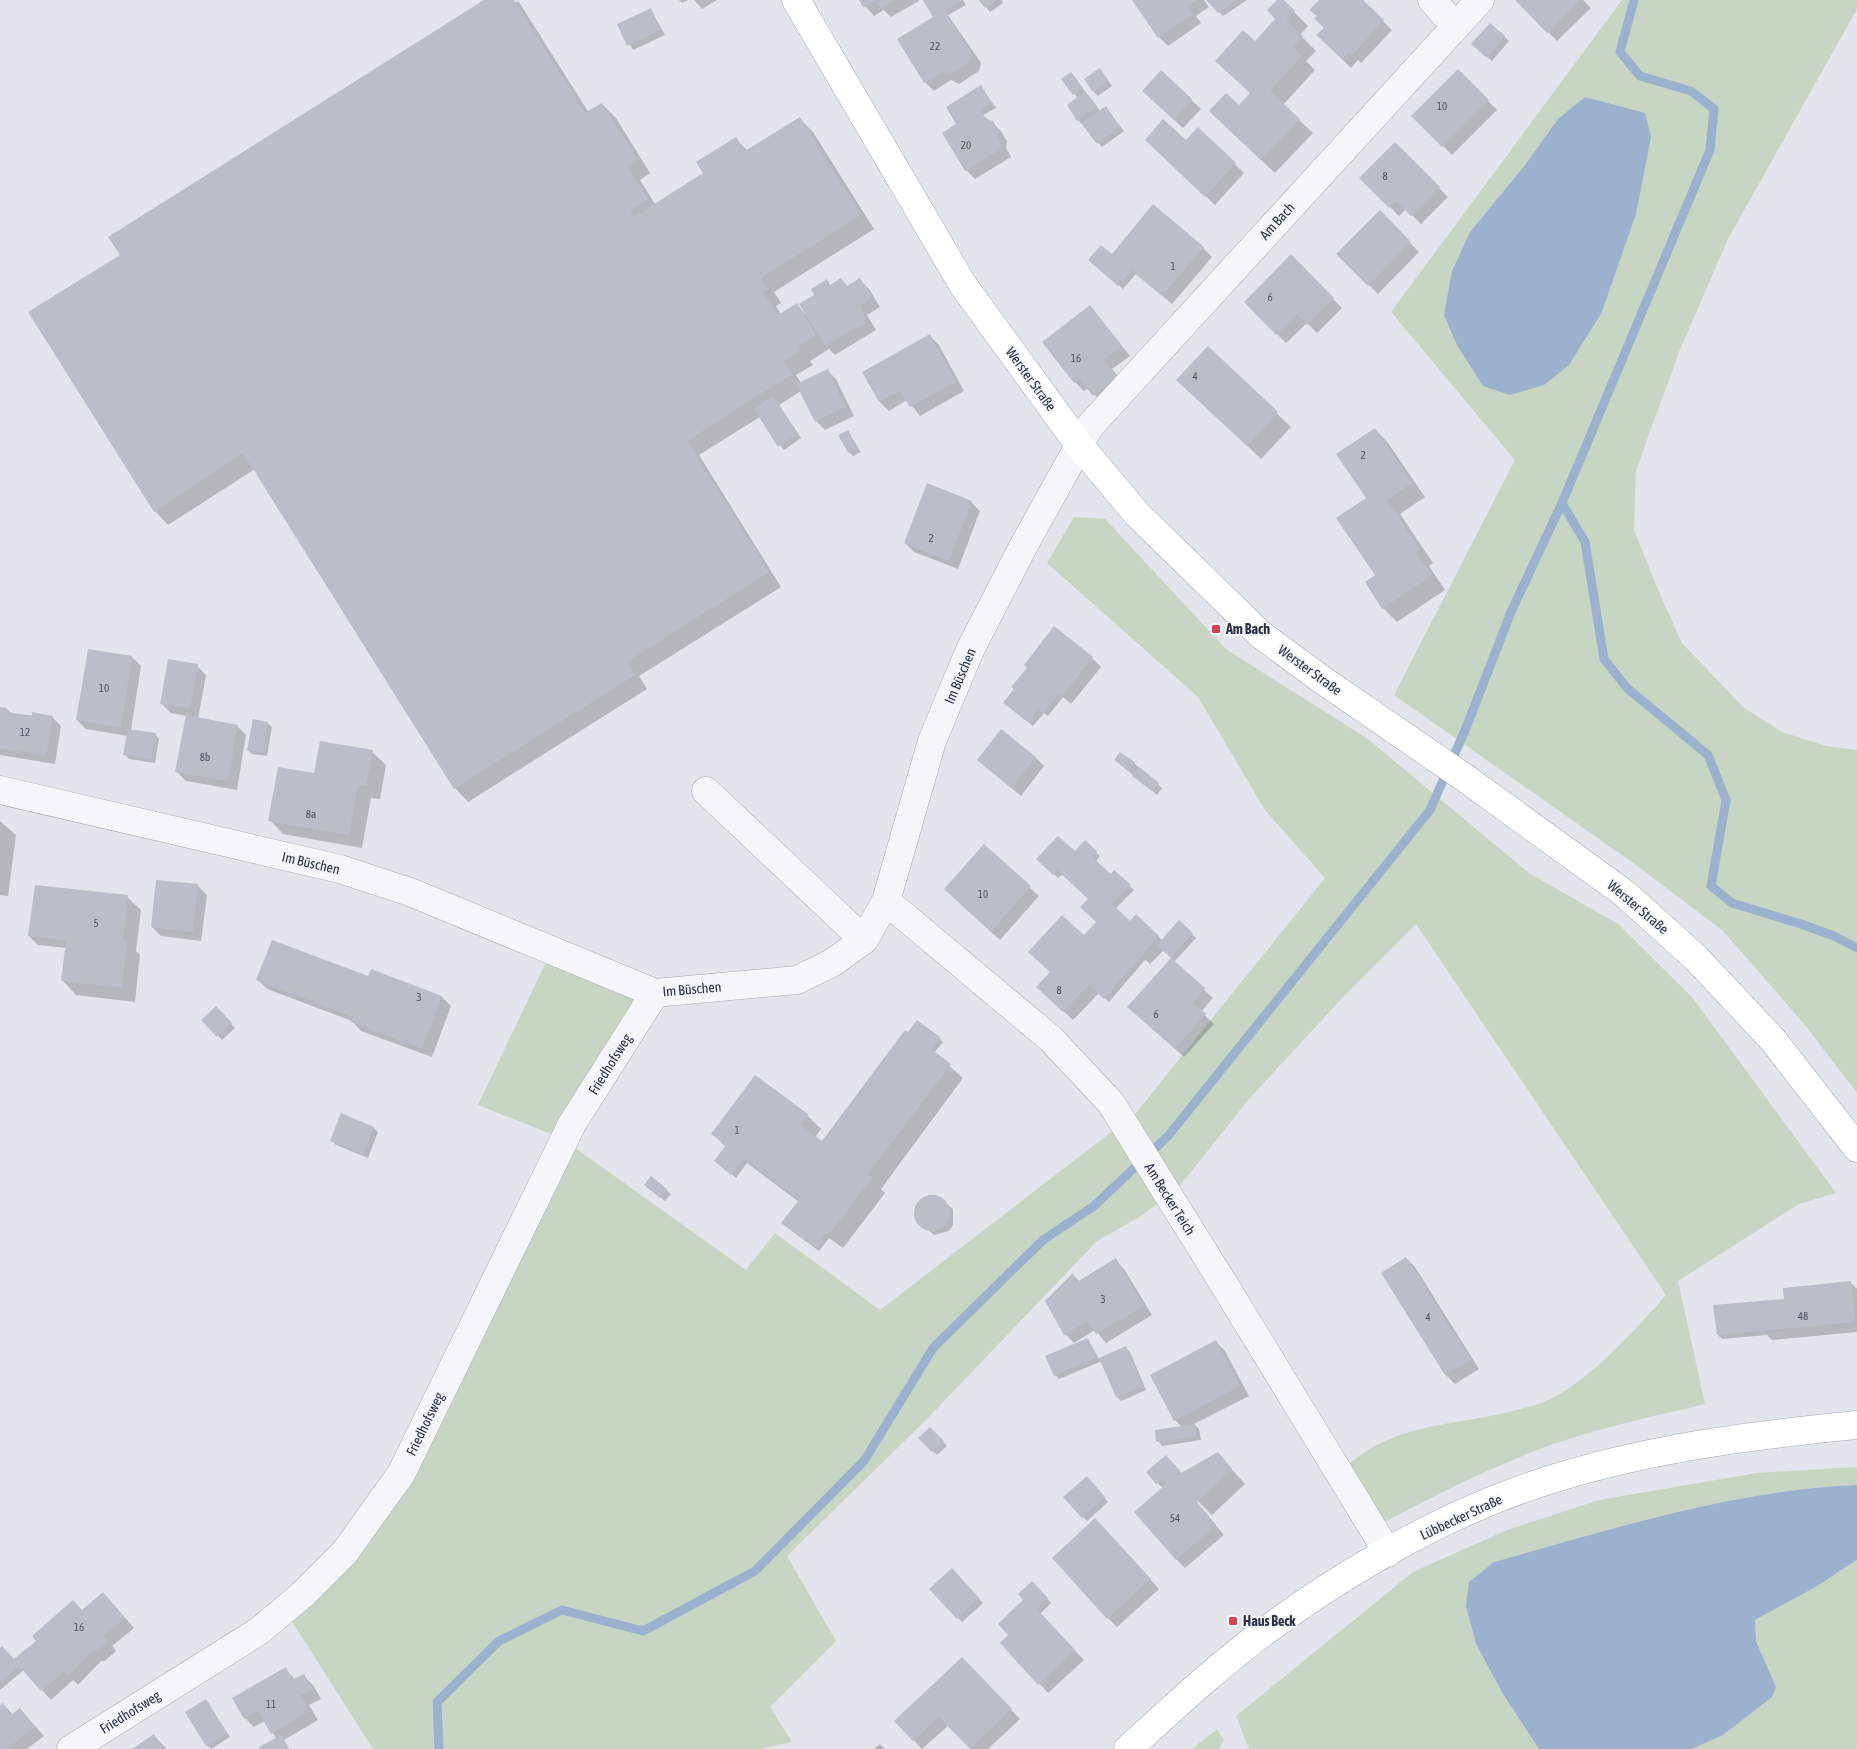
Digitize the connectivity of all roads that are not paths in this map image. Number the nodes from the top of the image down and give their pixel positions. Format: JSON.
{"nodes":[{"id":1,"x":796,"y":0,"type":"edge"},
{"id":2,"x":1432,"y":0,"type":"edge"},
{"id":3,"x":1480,"y":0,"type":"edge"},
{"id":4,"x":1455,"y":26,"type":"junction"},
{"id":5,"x":1080,"y":446,"type":"junction"},
{"id":6,"x":0,"y":790,"type":"edge"},
{"id":7,"x":706,"y":791,"type":"dead end"},
{"id":8,"x":886,"y":901,"type":"junction"},
{"id":9,"x":864,"y":940,"type":"junction"},
{"id":10,"x":655,"y":993,"type":"junction"},
{"id":11,"x":1857,"y":1148,"type":"edge"},
{"id":12,"x":1857,"y":1425,"type":"edge"},
{"id":13,"x":1388,"y":1553,"type":"junction"},
{"id":14,"x":71,"y":1749,"type":"edge"},
{"id":15,"x":1128,"y":1749,"type":"edge"}],
"edges":[{"from":1,"to":5,"type":"main road","name":"Werster Straße"},
{"from":2,"to":4,"type":"street"},
{"from":3,"to":4,"type":"street","name":"Am Bach"},
{"from":4,"to":5,"type":"street","name":"Am Bach"},
{"from":5,"to":8,"type":"street","name":"Im Büschen"},
{"from":5,"to":11,"type":"main road","name":"Werster Straße"},
{"from":6,"to":10,"type":"street","name":"Im Büschen"},
{"from":7,"to":9,"type":"street"},
{"from":8,"to":9,"type":"street","name":"Im Büschen"},
{"from":8,"to":13,"type":"street","name":"Am Becker Teich"},
{"from":9,"to":10,"type":"street","name":"Im Büschen"},
{"from":10,"to":14,"type":"street","name":"Friedhofsweg"},
{"from":12,"to":13,"type":"main road","name":"Lübbecker Straße"},
{"from":13,"to":15,"type":"main road","name":"Lübbecker Straße"}]}
